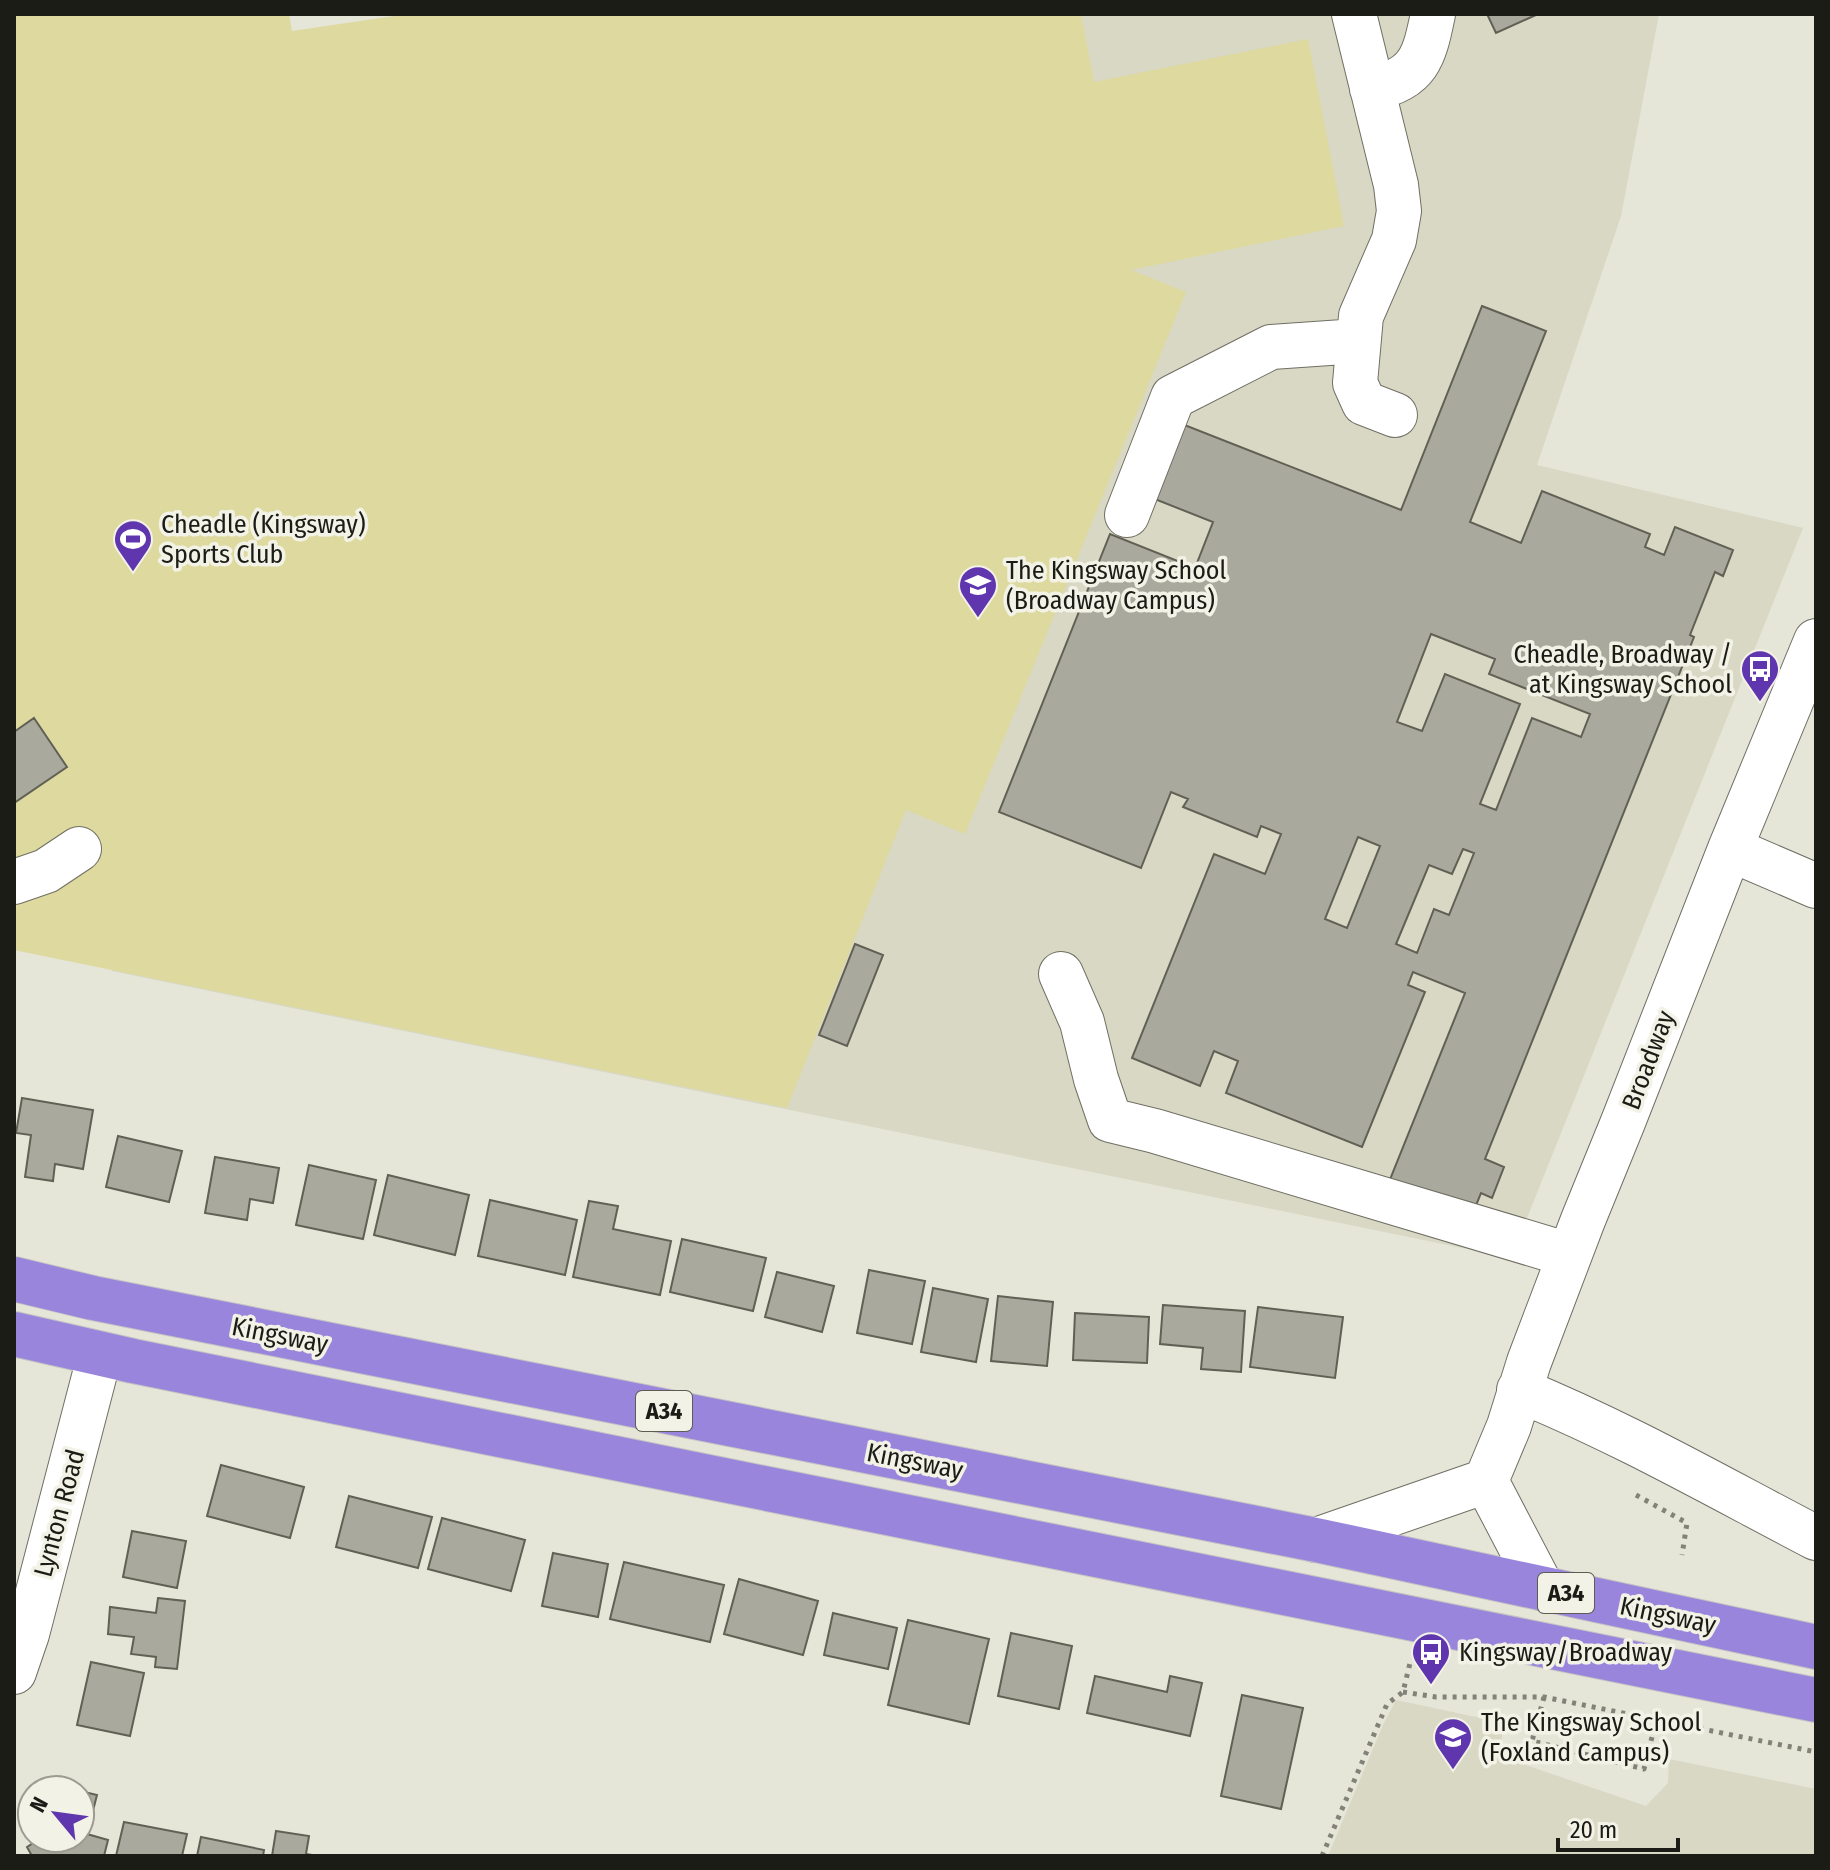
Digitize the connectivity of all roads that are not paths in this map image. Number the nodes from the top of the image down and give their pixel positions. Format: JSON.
{"nodes":[{"id":1,"x":1354,"y":14,"type":"edge"},
{"id":2,"x":1433,"y":14,"type":"edge"},
{"id":3,"x":1372,"y":89,"type":"junction"},
{"id":4,"x":1358,"y":341,"type":"junction"},
{"id":5,"x":1395,"y":415,"type":"dead end"},
{"id":6,"x":1127,"y":515,"type":"dead end"},
{"id":7,"x":1816,"y":641,"type":"edge"},
{"id":8,"x":79,"y":849,"type":"dead end"},
{"id":9,"x":1730,"y":849,"type":"junction"},
{"id":10,"x":14,"y":882,"type":"edge"},
{"id":11,"x":1816,"y":886,"type":"edge"},
{"id":12,"x":1061,"y":974,"type":"dead end"},
{"id":13,"x":1569,"y":1255,"type":"junction"},
{"id":14,"x":14,"y":1279,"type":"edge"},
{"id":15,"x":14,"y":1334,"type":"edge"},
{"id":16,"x":100,"y":1354,"type":"junction"},
{"id":17,"x":1519,"y":1390,"type":"junction"},
{"id":18,"x":1486,"y":1481,"type":"junction"},
{"id":19,"x":1816,"y":1538,"type":"edge"},
{"id":20,"x":1316,"y":1540,"type":"junction"},
{"id":21,"x":1542,"y":1588,"type":"junction"},
{"id":22,"x":1816,"y":1647,"type":"edge"},
{"id":23,"x":14,"y":1672,"type":"edge"},
{"id":24,"x":1816,"y":1700,"type":"edge"}],
"edges":[{"from":1,"to":3,"type":"street"},
{"from":2,"to":3,"type":"street"},
{"from":3,"to":4,"type":"street"},
{"from":4,"to":5,"type":"street"},
{"from":4,"to":6,"type":"street"},
{"from":7,"to":9,"type":"street","name":"Broadway"},
{"from":8,"to":10,"type":"street"},
{"from":9,"to":11,"type":"street"},
{"from":9,"to":13,"type":"street","name":"Broadway"},
{"from":12,"to":13,"type":"street"},
{"from":13,"to":17,"type":"street","name":"Broadway"},
{"from":14,"to":20,"type":"highway","name":"Kingsway","number":"A34"},
{"from":15,"to":16,"type":"highway","name":"Kingsway","number":"A34"},
{"from":16,"to":23,"type":"street","name":"Lynton Road"},
{"from":16,"to":24,"type":"highway","name":"Kingsway","number":"A34"},
{"from":17,"to":18,"type":"street","name":"Broadway"},
{"from":17,"to":19,"type":"street"},
{"from":18,"to":20,"type":"street"},
{"from":18,"to":21,"type":"street"},
{"from":20,"to":21,"type":"highway","name":"Kingsway","number":"A34"},
{"from":21,"to":22,"type":"highway","name":"Kingsway","number":"A34"}]}
